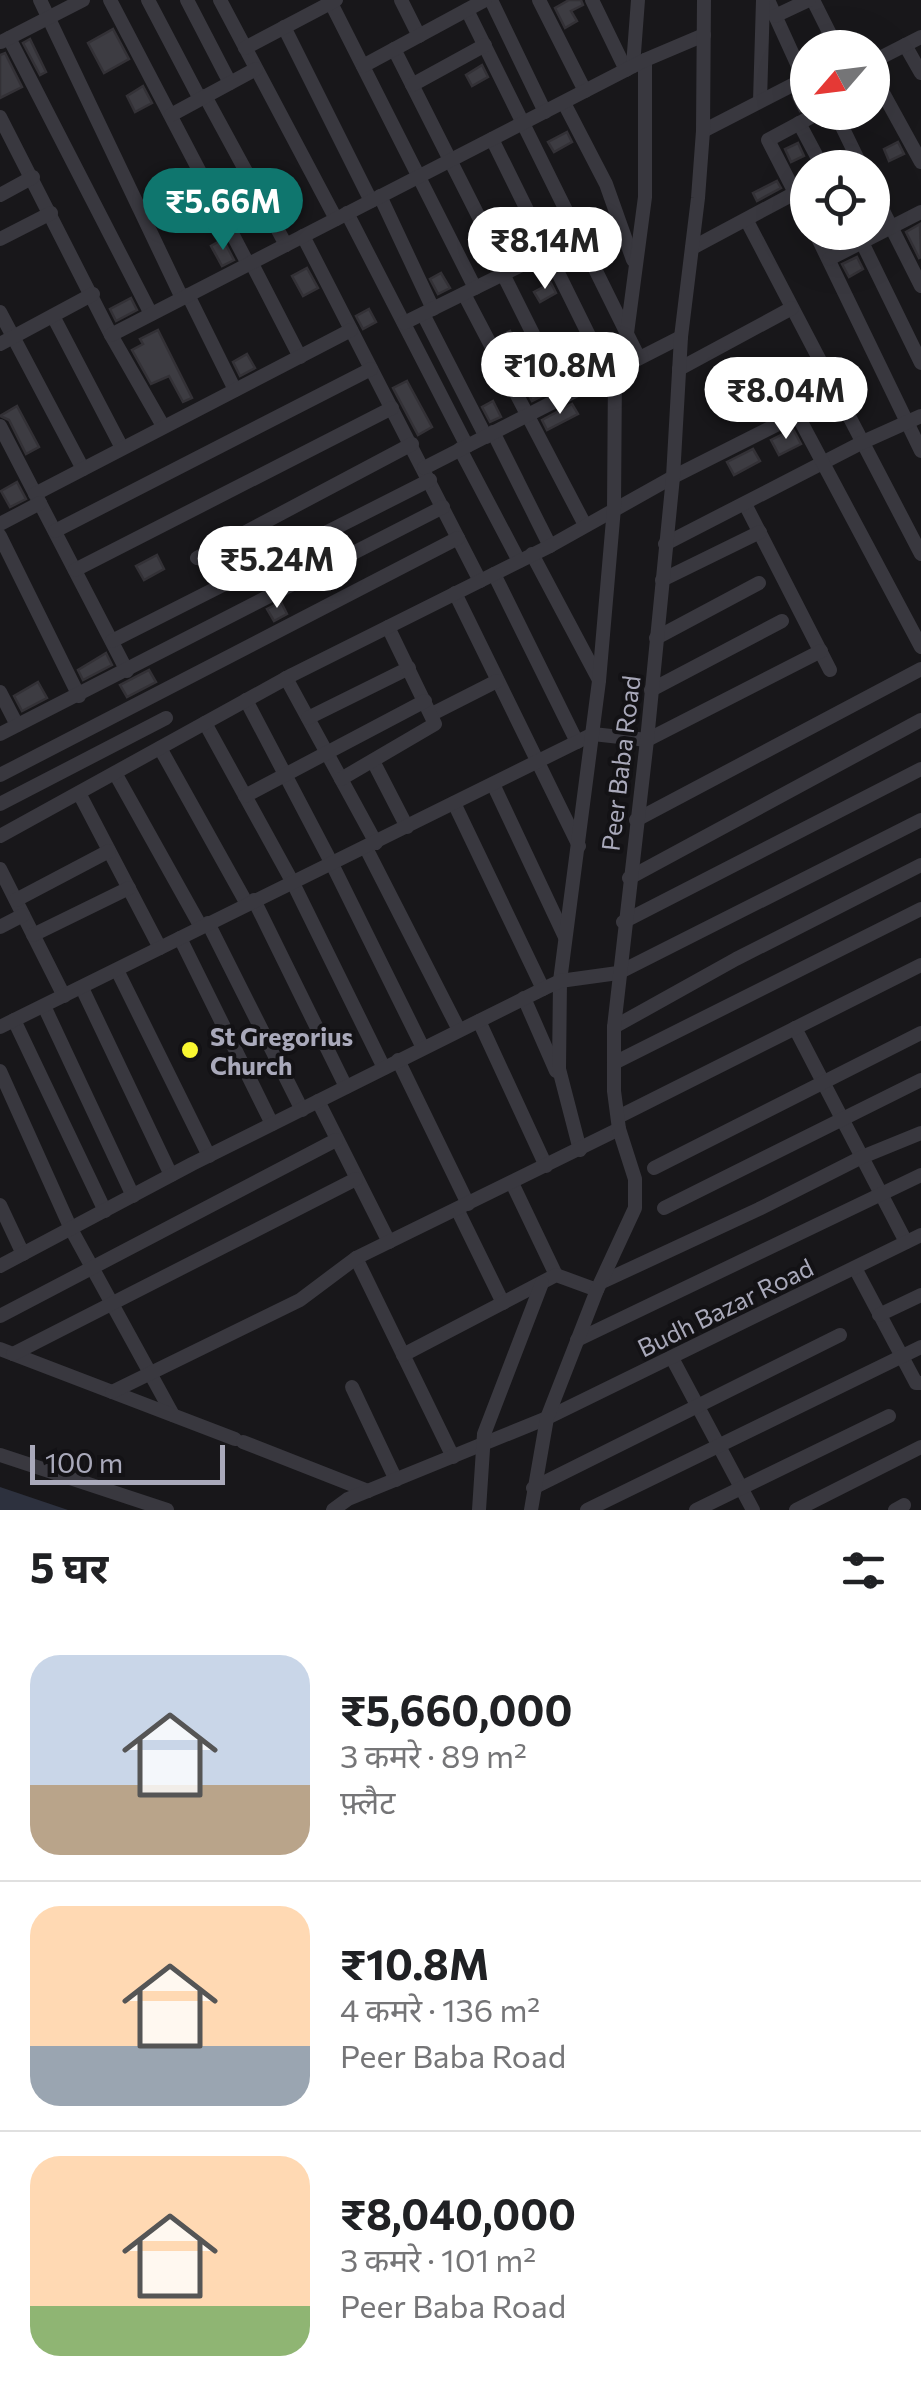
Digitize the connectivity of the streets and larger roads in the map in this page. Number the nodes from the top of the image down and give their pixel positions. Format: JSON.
{"nodes":[{"id":1,"x":40,"y":0,"type":"edge"},
{"id":2,"x":84,"y":0,"type":"edge"},
{"id":3,"x":110,"y":0,"type":"edge"},
{"id":4,"x":148,"y":0,"type":"edge"},
{"id":5,"x":187,"y":0,"type":"edge"},
{"id":6,"x":220,"y":0,"type":"edge"},
{"id":7,"x":401,"y":0,"type":"edge"},
{"id":8,"x":540,"y":0,"type":"edge"},
{"id":9,"x":592,"y":0,"type":"edge"},
{"id":10,"x":638,"y":0,"type":"edge"},
{"id":11,"x":704,"y":0,"type":"edge"},
{"id":12,"x":765,"y":0,"type":"edge"},
{"id":13,"x":811,"y":0,"type":"edge"},
{"id":14,"x":334,"y":1,"type":"edge"},
{"id":15,"x":492,"y":1,"type":"edge"},
{"id":16,"x":467,"y":10,"type":"junction"},
{"id":17,"x":776,"y":16,"type":"junction"},
{"id":18,"x":48,"y":17,"type":"junction"},
{"id":19,"x":284,"y":28,"type":"junction"},
{"id":20,"x":827,"y":30,"type":"edge"},
{"id":21,"x":704,"y":34,"type":"junction"},
{"id":22,"x":419,"y":36,"type":"junction"},
{"id":23,"x":921,"y":36,"type":"edge"},
{"id":24,"x":4,"y":40,"type":"edge"},
{"id":25,"x":485,"y":45,"type":"junction"},
{"id":26,"x":790,"y":45,"type":"edge"},
{"id":27,"x":906,"y":45,"type":"junction"},
{"id":28,"x":246,"y":48,"type":"junction"},
{"id":29,"x":394,"y":49,"type":"junction"},
{"id":30,"x":890,"y":53,"type":"edge"},
{"id":31,"x":363,"y":66,"type":"junction"},
{"id":32,"x":635,"y":66,"type":"junction"},
{"id":33,"x":256,"y":68,"type":"junction"},
{"id":34,"x":921,"y":73,"type":"edge"},
{"id":35,"x":230,"y":83,"type":"junction"},
{"id":36,"x":412,"y":86,"type":"junction"},
{"id":37,"x":790,"y":86,"type":"edge"},
{"id":38,"x":585,"y":91,"type":"junction"},
{"id":39,"x":203,"y":98,"type":"junction"},
{"id":40,"x":760,"y":100,"type":"junction"},
{"id":41,"x":564,"y":103,"type":"junction"},
{"id":42,"x":890,"y":105,"type":"edge"},
{"id":43,"x":545,"y":112,"type":"junction"},
{"id":44,"x":171,"y":115,"type":"junction"},
{"id":45,"x":0,"y":117,"type":"edge"},
{"id":46,"x":524,"y":122,"type":"junction"},
{"id":47,"x":790,"y":127,"type":"edge"},
{"id":48,"x":704,"y":131,"type":"junction"},
{"id":49,"x":492,"y":139,"type":"junction"},
{"id":50,"x":449,"y":161,"type":"junction"},
{"id":51,"x":921,"y":162,"type":"edge"},
{"id":52,"x":419,"y":176,"type":"junction"},
{"id":53,"x":33,"y":177,"type":"junction"},
{"id":54,"x":790,"y":184,"type":"edge"},
{"id":55,"x":0,"y":195,"type":"edge"},
{"id":56,"x":790,"y":197,"type":"edge"},
{"id":57,"x":375,"y":199,"type":"junction"},
{"id":58,"x":921,"y":212,"type":"edge"},
{"id":59,"x":51,"y":213,"type":"junction"},
{"id":60,"x":341,"y":216,"type":"junction"},
{"id":61,"x":747,"y":221,"type":"junction"},
{"id":62,"x":891,"y":227,"type":"joint"},
{"id":63,"x":303,"y":236,"type":"junction"},
{"id":64,"x":0,"y":239,"type":"edge"},
{"id":65,"x":286,"y":245,"type":"junction"},
{"id":66,"x":692,"y":248,"type":"junction"},
{"id":67,"x":824,"y":250,"type":"edge"},
{"id":68,"x":842,"y":250,"type":"edge"},
{"id":69,"x":866,"y":250,"type":"edge"},
{"id":70,"x":548,"y":252,"type":"junction"},
{"id":71,"x":829,"y":259,"type":"junction"},
{"id":72,"x":249,"y":264,"type":"junction"},
{"id":73,"x":635,"y":266,"type":"junction"},
{"id":74,"x":503,"y":274,"type":"junction"},
{"id":75,"x":921,"y":286,"type":"edge"},
{"id":76,"x":470,"y":291,"type":"junction"},
{"id":77,"x":93,"y":294,"type":"junction"},
{"id":78,"x":185,"y":296,"type":"junction"},
{"id":79,"x":792,"y":308,"type":"junction"},
{"id":80,"x":0,"y":312,"type":"edge"},
{"id":81,"x":428,"y":312,"type":"junction"},
{"id":82,"x":151,"y":314,"type":"junction"},
{"id":83,"x":53,"y":316,"type":"junction"},
{"id":84,"x":404,"y":324,"type":"junction"},
{"id":85,"x":351,"y":330,"type":"junction"},
{"id":86,"x":111,"y":334,"type":"junction"},
{"id":87,"x":627,"y":334,"type":"junction"},
{"id":88,"x":681,"y":337,"type":"junction"},
{"id":89,"x":7,"y":340,"type":"edge"},
{"id":90,"x":300,"y":356,"type":"junction"},
{"id":91,"x":639,"y":358,"type":"junction"},
{"id":92,"x":921,"y":363,"type":"edge"},
{"id":93,"x":371,"y":369,"type":"junction"},
{"id":94,"x":679,"y":369,"type":"junction"},
{"id":95,"x":611,"y":372,"type":"junction"},
{"id":96,"x":235,"y":390,"type":"junction"},
{"id":97,"x":564,"y":396,"type":"junction"},
{"id":98,"x":392,"y":408,"type":"junction"},
{"id":99,"x":528,"y":414,"type":"junction"},
{"id":100,"x":914,"y":419,"type":"edge"},
{"id":101,"x":0,"y":426,"type":"edge"},
{"id":102,"x":163,"y":426,"type":"junction"},
{"id":103,"x":489,"y":435,"type":"junction"},
{"id":104,"x":863,"y":442,"type":"junction"},
{"id":105,"x":412,"y":444,"type":"junction"},
{"id":106,"x":122,"y":448,"type":"junction"},
{"id":107,"x":464,"y":448,"type":"junction"},
{"id":108,"x":921,"y":451,"type":"edge"},
{"id":109,"x":824,"y":462,"type":"junction"},
{"id":110,"x":84,"y":469,"type":"junction"},
{"id":111,"x":427,"y":474,"type":"junction"},
{"id":112,"x":673,"y":477,"type":"junction"},
{"id":113,"x":38,"y":499,"type":"junction"},
{"id":114,"x":745,"y":504,"type":"junction"},
{"id":115,"x":443,"y":508,"type":"junction"},
{"id":116,"x":614,"y":508,"type":"junction"},
{"id":117,"x":0,"y":524,"type":"edge"},
{"id":118,"x":586,"y":525,"type":"junction"},
{"id":119,"x":55,"y":531,"type":"junction"},
{"id":120,"x":760,"y":532,"type":"junction"},
{"id":121,"x":0,"y":536,"type":"edge"},
{"id":122,"x":458,"y":538,"type":"junction"},
{"id":123,"x":665,"y":544,"type":"junction"},
{"id":124,"x":550,"y":546,"type":"junction"},
{"id":125,"x":921,"y":554,"type":"edge"},
{"id":126,"x":197,"y":558,"type":"dead end"},
{"id":127,"x":526,"y":558,"type":"junction"},
{"id":128,"x":75,"y":570,"type":"junction"},
{"id":129,"x":487,"y":577,"type":"junction"},
{"id":130,"x":662,"y":580,"type":"junction"},
{"id":131,"x":759,"y":583,"type":"dead end"},
{"id":132,"x":455,"y":594,"type":"junction"},
{"id":133,"x":782,"y":622,"type":"dead end"},
{"id":134,"x":388,"y":626,"type":"junction"},
{"id":135,"x":656,"y":638,"type":"junction"},
{"id":136,"x":112,"y":641,"type":"junction"},
{"id":137,"x":921,"y":648,"type":"edge"},
{"id":138,"x":820,"y":651,"type":"junction"},
{"id":139,"x":409,"y":668,"type":"junction"},
{"id":140,"x":921,"y":668,"type":"edge"},
{"id":141,"x":830,"y":670,"type":"dead end"},
{"id":142,"x":127,"y":671,"type":"junction"},
{"id":143,"x":286,"y":678,"type":"junction"},
{"id":144,"x":497,"y":681,"type":"junction"},
{"id":145,"x":599,"y":681,"type":"junction"},
{"id":146,"x":652,"y":690,"type":"junction"},
{"id":147,"x":0,"y":692,"type":"edge"},
{"id":148,"x":79,"y":696,"type":"junction"},
{"id":149,"x":246,"y":700,"type":"junction"},
{"id":150,"x":428,"y":707,"type":"junction"},
{"id":151,"x":166,"y":718,"type":"dead end"},
{"id":152,"x":308,"y":718,"type":"junction"},
{"id":153,"x":921,"y":720,"type":"edge"},
{"id":154,"x":205,"y":723,"type":"junction"},
{"id":155,"x":18,"y":725,"type":"junction"},
{"id":156,"x":0,"y":734,"type":"edge"},
{"id":157,"x":593,"y":734,"type":"junction"},
{"id":158,"x":647,"y":740,"type":"junction"},
{"id":159,"x":577,"y":742,"type":"junction"},
{"id":160,"x":160,"y":748,"type":"junction"},
{"id":161,"x":326,"y":751,"type":"junction"},
{"id":162,"x":373,"y":762,"type":"junction"},
{"id":163,"x":536,"y":762,"type":"junction"},
{"id":164,"x":921,"y":769,"type":"edge"},
{"id":165,"x":115,"y":773,"type":"junction"},
{"id":166,"x":285,"y":774,"type":"junction"},
{"id":167,"x":0,"y":775,"type":"edge"},
{"id":168,"x":341,"y":779,"type":"junction"},
{"id":169,"x":493,"y":784,"type":"junction"},
{"id":170,"x":79,"y":793,"type":"junction"},
{"id":171,"x":245,"y":796,"type":"junction"},
{"id":172,"x":0,"y":804,"type":"edge"},
{"id":173,"x":454,"y":804,"type":"junction"},
{"id":174,"x":636,"y":820,"type":"junction"},
{"id":175,"x":921,"y":820,"type":"edge"},
{"id":176,"x":407,"y":827,"type":"junction"},
{"id":177,"x":0,"y":836,"type":"edge"},
{"id":178,"x":371,"y":845,"type":"junction"},
{"id":179,"x":579,"y":847,"type":"junction"},
{"id":180,"x":109,"y":851,"type":"junction"},
{"id":181,"x":332,"y":864,"type":"junction"},
{"id":182,"x":921,"y":866,"type":"edge"},
{"id":183,"x":0,"y":869,"type":"edge"},
{"id":184,"x":628,"y":878,"type":"junction"},
{"id":185,"x":293,"y":883,"type":"junction"},
{"id":186,"x":128,"y":888,"type":"junction"},
{"id":187,"x":16,"y":900,"type":"junction"},
{"id":188,"x":251,"y":902,"type":"junction"},
{"id":189,"x":921,"y":909,"type":"edge"},
{"id":190,"x":23,"y":915,"type":"junction"},
{"id":191,"x":624,"y":922,"type":"junction"},
{"id":192,"x":205,"y":926,"type":"junction"},
{"id":193,"x":0,"y":927,"type":"edge"},
{"id":194,"x":33,"y":935,"type":"junction"},
{"id":195,"x":180,"y":938,"type":"junction"},
{"id":196,"x":566,"y":939,"type":"junction"},
{"id":197,"x":160,"y":948,"type":"junction"},
{"id":198,"x":921,"y":965,"type":"edge"},
{"id":199,"x":117,"y":970,"type":"junction"},
{"id":200,"x":618,"y":973,"type":"junction"},
{"id":201,"x":560,"y":981,"type":"junction"},
{"id":202,"x":82,"y":988,"type":"junction"},
{"id":203,"x":543,"y":989,"type":"junction"},
{"id":204,"x":64,"y":996,"type":"junction"},
{"id":205,"x":524,"y":998,"type":"junction"},
{"id":206,"x":44,"y":1006,"type":"junction"},
{"id":207,"x":479,"y":1021,"type":"junction"},
{"id":208,"x":7,"y":1023,"type":"edge"},
{"id":209,"x":614,"y":1027,"type":"junction"},
{"id":210,"x":795,"y":1028,"type":"junction"},
{"id":211,"x":459,"y":1030,"type":"junction"},
{"id":212,"x":921,"y":1032,"type":"edge"},
{"id":213,"x":423,"y":1048,"type":"junction"},
{"id":214,"x":614,"y":1063,"type":"junction"},
{"id":215,"x":391,"y":1064,"type":"junction"},
{"id":216,"x":0,"y":1071,"type":"edge"},
{"id":217,"x":921,"y":1080,"type":"edge"},
{"id":218,"x":822,"y":1081,"type":"junction"},
{"id":219,"x":563,"y":1085,"type":"junction"},
{"id":220,"x":346,"y":1087,"type":"junction"},
{"id":221,"x":318,"y":1101,"type":"junction"},
{"id":222,"x":302,"y":1110,"type":"junction"},
{"id":223,"x":842,"y":1120,"type":"junction"},
{"id":224,"x":618,"y":1123,"type":"junction"},
{"id":225,"x":272,"y":1124,"type":"junction"},
{"id":226,"x":921,"y":1134,"type":"edge"},
{"id":227,"x":336,"y":1140,"type":"junction"},
{"id":228,"x":580,"y":1150,"type":"junction"},
{"id":229,"x":210,"y":1156,"type":"junction"},
{"id":230,"x":862,"y":1157,"type":"junction"},
{"id":231,"x":546,"y":1166,"type":"junction"},
{"id":232,"x":654,"y":1168,"type":"dead end"},
{"id":233,"x":171,"y":1176,"type":"junction"},
{"id":234,"x":921,"y":1176,"type":"edge"},
{"id":235,"x":356,"y":1179,"type":"junction"},
{"id":236,"x":512,"y":1183,"type":"junction"},
{"id":237,"x":881,"y":1194,"type":"junction"},
{"id":238,"x":133,"y":1196,"type":"junction"},
{"id":239,"x":0,"y":1205,"type":"edge"},
{"id":240,"x":463,"y":1206,"type":"junction"},
{"id":241,"x":664,"y":1208,"type":"dead end"},
{"id":242,"x":105,"y":1211,"type":"junction"},
{"id":243,"x":71,"y":1229,"type":"junction"},
{"id":244,"x":921,"y":1235,"type":"edge"},
{"id":245,"x":389,"y":1242,"type":"junction"},
{"id":246,"x":906,"y":1242,"type":"junction"},
{"id":247,"x":22,"y":1254,"type":"junction"},
{"id":248,"x":356,"y":1258,"type":"junction"},
{"id":249,"x":0,"y":1266,"type":"edge"},
{"id":250,"x":92,"y":1266,"type":"junction"},
{"id":251,"x":855,"y":1268,"type":"junction"},
{"id":252,"x":549,"y":1279,"type":"junction"},
{"id":253,"x":600,"y":1286,"type":"junction"},
{"id":254,"x":921,"y":1294,"type":"edge"},
{"id":255,"x":503,"y":1303,"type":"junction"},
{"id":256,"x":114,"y":1305,"type":"junction"},
{"id":257,"x":0,"y":1316,"type":"edge"},
{"id":258,"x":879,"y":1316,"type":"junction"},
{"id":259,"x":840,"y":1335,"type":"dead end"},
{"id":260,"x":577,"y":1340,"type":"junction"},
{"id":261,"x":921,"y":1347,"type":"edge"},
{"id":262,"x":7,"y":1351,"type":"edge"},
{"id":263,"x":404,"y":1355,"type":"junction"},
{"id":264,"x":902,"y":1356,"type":"junction"},
{"id":265,"x":672,"y":1358,"type":"junction"},
{"id":266,"x":150,"y":1374,"type":"junction"},
{"id":267,"x":921,"y":1383,"type":"edge"},
{"id":268,"x":352,"y":1388,"type":"dead end"},
{"id":269,"x":112,"y":1392,"type":"junction"},
{"id":270,"x":698,"y":1408,"type":"junction"},
{"id":271,"x":172,"y":1415,"type":"junction"},
{"id":272,"x":889,"y":1416,"type":"dead end"},
{"id":273,"x":547,"y":1418,"type":"junction"},
{"id":274,"x":484,"y":1444,"type":"junction"},
{"id":275,"x":921,"y":1447,"type":"edge"},
{"id":276,"x":718,"y":1448,"type":"junction"},
{"id":277,"x":0,"y":1456,"type":"edge"},
{"id":278,"x":453,"y":1457,"type":"junction"},
{"id":279,"x":396,"y":1480,"type":"junction"},
{"id":280,"x":532,"y":1488,"type":"junction"},
{"id":281,"x":740,"y":1488,"type":"junction"},
{"id":282,"x":368,"y":1491,"type":"junction"},
{"id":283,"x":167,"y":1510,"type":"edge"},
{"id":284,"x":332,"y":1510,"type":"edge"},
{"id":285,"x":479,"y":1510,"type":"edge"},
{"id":286,"x":530,"y":1510,"type":"edge"},
{"id":287,"x":587,"y":1510,"type":"edge"},
{"id":288,"x":696,"y":1510,"type":"edge"},
{"id":289,"x":752,"y":1510,"type":"edge"},
{"id":290,"x":796,"y":1510,"type":"edge"}],
"edges":[{"from":1,"to":18,"type":"street"},
{"from":2,"to":18,"type":"street"},
{"from":3,"to":44,"type":"street"},
{"from":4,"to":39,"type":"street"},
{"from":5,"to":35,"type":"street"},
{"from":6,"to":28,"type":"street"},
{"from":7,"to":22,"type":"street"},
{"from":8,"to":38,"type":"street"},
{"from":9,"to":32,"type":"street"},
{"from":10,"to":32,"type":"street"},
{"from":11,"to":21,"type":"street","name":"Peer Baba Road"},
{"from":12,"to":17,"type":"street"},
{"from":12,"to":40,"type":"street"},
{"from":13,"to":17,"type":"street"},
{"from":13,"to":20,"type":"street"},
{"from":14,"to":19,"type":"street"},
{"from":14,"to":31,"type":"street"},
{"from":15,"to":16,"type":"street"},
{"from":15,"to":43,"type":"street"},
{"from":16,"to":22,"type":"street"},
{"from":16,"to":25,"type":"street"},
{"from":17,"to":26,"type":"street"},
{"from":18,"to":24,"type":"street"},
{"from":18,"to":78,"type":"street"},
{"from":19,"to":28,"type":"street"},
{"from":19,"to":57,"type":"street"},
{"from":21,"to":32,"type":"street"},
{"from":21,"to":48,"type":"street","name":"Peer Baba Road"},
{"from":22,"to":29,"type":"street"},
{"from":23,"to":27,"type":"street"},
{"from":24,"to":82,"type":"street"},
{"from":25,"to":36,"type":"street"},
{"from":25,"to":46,"type":"street"},
{"from":27,"to":30,"type":"street"},
{"from":27,"to":34,"type":"street"},
{"from":28,"to":33,"type":"street"},
{"from":29,"to":31,"type":"street"},
{"from":29,"to":36,"type":"street"},
{"from":31,"to":52,"type":"street"},
{"from":32,"to":38,"type":"street"},
{"from":32,"to":73,"type":"street"},
{"from":33,"to":35,"type":"street"},
{"from":33,"to":60,"type":"street"},
{"from":35,"to":39,"type":"street"},
{"from":36,"to":50,"type":"street"},
{"from":37,"to":40,"type":"street"},
{"from":38,"to":41,"type":"street"},
{"from":39,"to":44,"type":"street"},
{"from":39,"to":65,"type":"street"},
{"from":40,"to":48,"type":"street"},
{"from":41,"to":43,"type":"street"},
{"from":41,"to":73,"type":"street"},
{"from":42,"to":51,"type":"street"},
{"from":43,"to":46,"type":"street"},
{"from":44,"to":72,"type":"street"},
{"from":45,"to":53,"type":"street"},
{"from":46,"to":49,"type":"street"},
{"from":46,"to":87,"type":"street"},
{"from":47,"to":54,"type":"street"},
{"from":48,"to":66,"type":"street","name":"Peer Baba Road"},
{"from":49,"to":50,"type":"street"},
{"from":49,"to":70,"type":"street"},
{"from":50,"to":52,"type":"street"},
{"from":50,"to":74,"type":"street"},
{"from":52,"to":57,"type":"street"},
{"from":52,"to":76,"type":"street"},
{"from":53,"to":55,"type":"street"},
{"from":53,"to":59,"type":"street"},
{"from":56,"to":61,"type":"street"},
{"from":57,"to":60,"type":"street"},
{"from":57,"to":81,"type":"street"},
{"from":58,"to":62,"type":"street"},
{"from":59,"to":64,"type":"street"},
{"from":59,"to":77,"type":"street"},
{"from":60,"to":63,"type":"street"},
{"from":60,"to":84,"type":"street"},
{"from":61,"to":66,"type":"street"},
{"from":61,"to":79,"type":"street"},
{"from":62,"to":75,"type":"street"},
{"from":63,"to":65,"type":"street"},
{"from":63,"to":85,"type":"street"},
{"from":65,"to":72,"type":"street"},
{"from":66,"to":88,"type":"street","name":"Peer Baba Road"},
{"from":67,"to":71,"type":"street"},
{"from":68,"to":71,"type":"street"},
{"from":69,"to":92,"type":"street"},
{"from":70,"to":74,"type":"street"},
{"from":70,"to":95,"type":"street"},
{"from":71,"to":100,"type":"street"},
{"from":72,"to":78,"type":"street"},
{"from":72,"to":90,"type":"street"},
{"from":73,"to":87,"type":"street"},
{"from":74,"to":76,"type":"street"},
{"from":74,"to":97,"type":"street"},
{"from":76,"to":81,"type":"street"},
{"from":76,"to":99,"type":"street"},
{"from":77,"to":83,"type":"street"},
{"from":77,"to":86,"type":"street"},
{"from":78,"to":82,"type":"street"},
{"from":78,"to":96,"type":"street"},
{"from":79,"to":94,"type":"street"},
{"from":79,"to":104,"type":"street"},
{"from":80,"to":89,"type":"street"},
{"from":81,"to":84,"type":"street"},
{"from":81,"to":103,"type":"street"},
{"from":82,"to":86,"type":"street"},
{"from":83,"to":89,"type":"street"},
{"from":83,"to":106,"type":"street"},
{"from":84,"to":107,"type":"street"},
{"from":85,"to":90,"type":"street"},
{"from":85,"to":93,"type":"street"},
{"from":86,"to":102,"type":"street"},
{"from":87,"to":91,"type":"street"},
{"from":88,"to":91,"type":"street"},
{"from":88,"to":94,"type":"street","name":"Peer Baba Road"},
{"from":89,"to":110,"type":"street"},
{"from":90,"to":96,"type":"street"},
{"from":91,"to":95,"type":"street"},
{"from":93,"to":98,"type":"street"},
{"from":93,"to":119,"type":"street"},
{"from":94,"to":112,"type":"street","name":"Peer Baba Road"},
{"from":95,"to":97,"type":"street"},
{"from":95,"to":116,"type":"street"},
{"from":96,"to":102,"type":"street"},
{"from":97,"to":99,"type":"street"},
{"from":98,"to":105,"type":"street"},
{"from":98,"to":128,"type":"street"},
{"from":99,"to":103,"type":"street"},
{"from":99,"to":118,"type":"street"},
{"from":100,"to":104,"type":"street"},
{"from":100,"to":108,"type":"street"},
{"from":101,"to":113,"type":"street"},
{"from":102,"to":106,"type":"street"},
{"from":103,"to":107,"type":"street"},
{"from":103,"to":124,"type":"street"},
{"from":104,"to":109,"type":"street"},
{"from":104,"to":125,"type":"street"},
{"from":105,"to":111,"type":"street"},
{"from":105,"to":126,"type":"street"},
{"from":106,"to":110,"type":"street"},
{"from":107,"to":111,"type":"street"},
{"from":107,"to":127,"type":"street"},
{"from":109,"to":112,"type":"street"},
{"from":109,"to":114,"type":"street"},
{"from":109,"to":137,"type":"street"},
{"from":110,"to":113,"type":"street"},
{"from":111,"to":115,"type":"street"},
{"from":111,"to":136,"type":"street"},
{"from":112,"to":116,"type":"street"},
{"from":112,"to":123,"type":"street","name":"Peer Baba Road"},
{"from":113,"to":117,"type":"street"},
{"from":113,"to":119,"type":"street"},
{"from":114,"to":120,"type":"street"},
{"from":114,"to":123,"type":"street"},
{"from":115,"to":122,"type":"street"},
{"from":115,"to":142,"type":"street"},
{"from":116,"to":118,"type":"street"},
{"from":116,"to":145,"type":"street"},
{"from":118,"to":124,"type":"street"},
{"from":119,"to":128,"type":"street"},
{"from":120,"to":130,"type":"street"},
{"from":120,"to":138,"type":"street"},
{"from":121,"to":148,"type":"street"},
{"from":122,"to":129,"type":"street"},
{"from":122,"to":167,"type":"street"},
{"from":123,"to":130,"type":"street","name":"Peer Baba Road"},
{"from":124,"to":127,"type":"street"},
{"from":127,"to":129,"type":"street"},
{"from":127,"to":145,"type":"street"},
{"from":128,"to":136,"type":"street"},
{"from":129,"to":132,"type":"street"},
{"from":129,"to":159,"type":"street"},
{"from":130,"to":135,"type":"street","name":"Peer Baba Road"},
{"from":131,"to":135,"type":"street"},
{"from":132,"to":134,"type":"street"},
{"from":132,"to":144,"type":"street"},
{"from":133,"to":146,"type":"street"},
{"from":134,"to":139,"type":"street"},
{"from":134,"to":143,"type":"street"},
{"from":135,"to":146,"type":"street","name":"Peer Baba Road"},
{"from":136,"to":142,"type":"street"},
{"from":138,"to":141,"type":"street"},
{"from":138,"to":158,"type":"street"},
{"from":139,"to":150,"type":"street"},
{"from":139,"to":152,"type":"street"},
{"from":140,"to":174,"type":"street"},
{"from":142,"to":148,"type":"street"},
{"from":143,"to":149,"type":"street"},
{"from":143,"to":152,"type":"street"},
{"from":144,"to":150,"type":"street"},
{"from":144,"to":163,"type":"street"},
{"from":145,"to":157,"type":"street"},
{"from":146,"to":158,"type":"street","name":"Peer Baba Road"},
{"from":147,"to":155,"type":"street"},
{"from":148,"to":155,"type":"street"},
{"from":149,"to":154,"type":"street"},
{"from":149,"to":166,"type":"street"},
{"from":150,"to":161,"type":"street"},
{"from":150,"to":162,"type":"street"},
{"from":151,"to":172,"type":"street"},
{"from":152,"to":161,"type":"street"},
{"from":153,"to":184,"type":"street"},
{"from":154,"to":160,"type":"street"},
{"from":154,"to":171,"type":"street"},
{"from":155,"to":156,"type":"street"},
{"from":157,"to":158,"type":"street"},
{"from":157,"to":159,"type":"street"},
{"from":157,"to":179,"type":"street"},
{"from":158,"to":174,"type":"street","name":"Peer Baba Road"},
{"from":159,"to":163,"type":"street"},
{"from":160,"to":165,"type":"street"},
{"from":160,"to":188,"type":"street"},
{"from":161,"to":166,"type":"street"},
{"from":161,"to":168,"type":"street"},
{"from":162,"to":168,"type":"street"},
{"from":162,"to":176,"type":"street"},
{"from":163,"to":169,"type":"street"},
{"from":163,"to":179,"type":"street"},
{"from":164,"to":191,"type":"street"},
{"from":165,"to":170,"type":"street"},
{"from":165,"to":192,"type":"street"},
{"from":166,"to":171,"type":"street"},
{"from":166,"to":181,"type":"street"},
{"from":168,"to":178,"type":"street"},
{"from":169,"to":173,"type":"street"},
{"from":169,"to":196,"type":"street"},
{"from":170,"to":177,"type":"street"},
{"from":170,"to":180,"type":"street"},
{"from":171,"to":185,"type":"street"},
{"from":173,"to":176,"type":"street"},
{"from":173,"to":203,"type":"street"},
{"from":174,"to":184,"type":"street","name":"Peer Baba Road"},
{"from":175,"to":200,"type":"street"},
{"from":176,"to":178,"type":"street"},
{"from":178,"to":181,"type":"street"},
{"from":178,"to":211,"type":"street"},
{"from":179,"to":196,"type":"street"},
{"from":180,"to":186,"type":"street"},
{"from":180,"to":187,"type":"street"},
{"from":181,"to":185,"type":"street"},
{"from":181,"to":213,"type":"street"},
{"from":182,"to":209,"type":"street"},
{"from":183,"to":187,"type":"street"},
{"from":184,"to":191,"type":"street","name":"Peer Baba Road"},
{"from":185,"to":188,"type":"street"},
{"from":185,"to":215,"type":"street"},
{"from":186,"to":194,"type":"street"},
{"from":186,"to":197,"type":"street"},
{"from":187,"to":190,"type":"street"},
{"from":188,"to":192,"type":"street"},
{"from":188,"to":220,"type":"street"},
{"from":189,"to":214,"type":"street"},
{"from":190,"to":193,"type":"street"},
{"from":190,"to":194,"type":"street"},
{"from":191,"to":200,"type":"street","name":"Peer Baba Road"},
{"from":192,"to":195,"type":"street"},
{"from":192,"to":222,"type":"street"},
{"from":194,"to":204,"type":"street"},
{"from":195,"to":197,"type":"street"},
{"from":195,"to":225,"type":"street"},
{"from":196,"to":201,"type":"street"},
{"from":197,"to":199,"type":"street"},
{"from":198,"to":210,"type":"street"},
{"from":199,"to":202,"type":"street"},
{"from":199,"to":229,"type":"street"},
{"from":200,"to":201,"type":"street"},
{"from":200,"to":209,"type":"street","name":"Peer Baba Road"},
{"from":201,"to":203,"type":"street"},
{"from":201,"to":219,"type":"street"},
{"from":202,"to":204,"type":"street"},
{"from":202,"to":233,"type":"street"},
{"from":203,"to":205,"type":"street"},
{"from":204,"to":206,"type":"street"},
{"from":205,"to":207,"type":"street"},
{"from":205,"to":219,"type":"street"},
{"from":206,"to":208,"type":"street"},
{"from":206,"to":238,"type":"street"},
{"from":207,"to":211,"type":"street"},
{"from":207,"to":231,"type":"street"},
{"from":208,"to":242,"type":"street"},
{"from":209,"to":214,"type":"street","name":"Peer Baba Road"},
{"from":210,"to":218,"type":"street"},
{"from":210,"to":224,"type":"street"},
{"from":211,"to":213,"type":"street"},
{"from":212,"to":218,"type":"street"},
{"from":213,"to":215,"type":"street"},
{"from":214,"to":224,"type":"street","name":"Peer Baba Road"},
{"from":215,"to":220,"type":"street"},
{"from":215,"to":240,"type":"street"},
{"from":216,"to":243,"type":"street"},
{"from":217,"to":223,"type":"street"},
{"from":218,"to":223,"type":"street"},
{"from":218,"to":232,"type":"street"},
{"from":219,"to":228,"type":"street"},
{"from":220,"to":221,"type":"street"},
{"from":221,"to":222,"type":"street"},
{"from":221,"to":227,"type":"street"},
{"from":222,"to":225,"type":"street"},
{"from":223,"to":230,"type":"street"},
{"from":223,"to":241,"type":"street"},
{"from":224,"to":228,"type":"street"},
{"from":224,"to":253,"type":"street","name":"Peer Baba Road"},
{"from":225,"to":229,"type":"street"},
{"from":226,"to":230,"type":"street"},
{"from":227,"to":235,"type":"street"},
{"from":227,"to":250,"type":"street"},
{"from":228,"to":231,"type":"street"},
{"from":229,"to":233,"type":"street"},
{"from":230,"to":237,"type":"street"},
{"from":230,"to":253,"type":"street"},
{"from":231,"to":236,"type":"street"},
{"from":233,"to":238,"type":"street"},
{"from":234,"to":237,"type":"street"},
{"from":235,"to":245,"type":"street"},
{"from":235,"to":256,"type":"street"},
{"from":236,"to":240,"type":"street"},
{"from":236,"to":252,"type":"street"},
{"from":237,"to":246,"type":"street"},
{"from":237,"to":260,"type":"street"},
{"from":238,"to":242,"type":"street"},
{"from":239,"to":247,"type":"street"},
{"from":240,"to":245,"type":"street"},
{"from":240,"to":255,"type":"street"},
{"from":242,"to":243,"type":"street"},
{"from":243,"to":247,"type":"street"},
{"from":243,"to":250,"type":"street"},
{"from":244,"to":246,"type":"street","name":"Budh Bazar Road"},
{"from":245,"to":248,"type":"street"},
{"from":246,"to":251,"type":"street","name":"Budh Bazar Road"},
{"from":247,"to":249,"type":"street"},
{"from":248,"to":263,"type":"street"},
{"from":248,"to":266,"type":"street"},
{"from":250,"to":256,"type":"street"},
{"from":250,"to":257,"type":"street"},
{"from":251,"to":258,"type":"street"},
{"from":251,"to":265,"type":"street","name":"Budh Bazar Road"},
{"from":252,"to":253,"type":"street"},
{"from":252,"to":255,"type":"street"},
{"from":252,"to":274,"type":"street"},
{"from":253,"to":260,"type":"street","name":"Peer Baba Road"},
{"from":254,"to":258,"type":"street"},
{"from":255,"to":263,"type":"street"},
{"from":256,"to":262,"type":"street"},
{"from":256,"to":266,"type":"street"},
{"from":258,"to":264,"type":"street"},
{"from":259,"to":270,"type":"street"},
{"from":260,"to":273,"type":"street","name":"Peer Baba Road"},
{"from":261,"to":264,"type":"street"},
{"from":262,"to":269,"type":"street"},
{"from":263,"to":278,"type":"street"},
{"from":264,"to":267,"type":"street"},
{"from":264,"to":276,"type":"street"},
{"from":265,"to":270,"type":"street"},
{"from":265,"to":273,"type":"street","name":"Budh Bazar Road"},
{"from":266,"to":269,"type":"street"},
{"from":266,"to":271,"type":"street"},
{"from":268,"to":279,"type":"street"},
{"from":269,"to":271,"type":"street"},
{"from":270,"to":276,"type":"street"},
{"from":270,"to":280,"type":"street"},
{"from":271,"to":282,"type":"street"},
{"from":272,"to":281,"type":"street"},
{"from":273,"to":274,"type":"street","name":"Budh Bazar Road"},
{"from":273,"to":280,"type":"street","name":"Peer Baba Road"},
{"from":274,"to":278,"type":"street","name":"Budh Bazar Road"},
{"from":274,"to":285,"type":"street"},
{"from":275,"to":290,"type":"street"},
{"from":276,"to":281,"type":"street"},
{"from":276,"to":287,"type":"street"},
{"from":277,"to":283,"type":"street"},
{"from":278,"to":279,"type":"street","name":"Budh Bazar Road"},
{"from":279,"to":282,"type":"street","name":"Budh Bazar Road"},
{"from":280,"to":286,"type":"street","name":"Peer Baba Road"},
{"from":281,"to":288,"type":"street"},
{"from":281,"to":289,"type":"street"},
{"from":282,"to":284,"type":"street","name":"Budh Bazar Road"}]}
